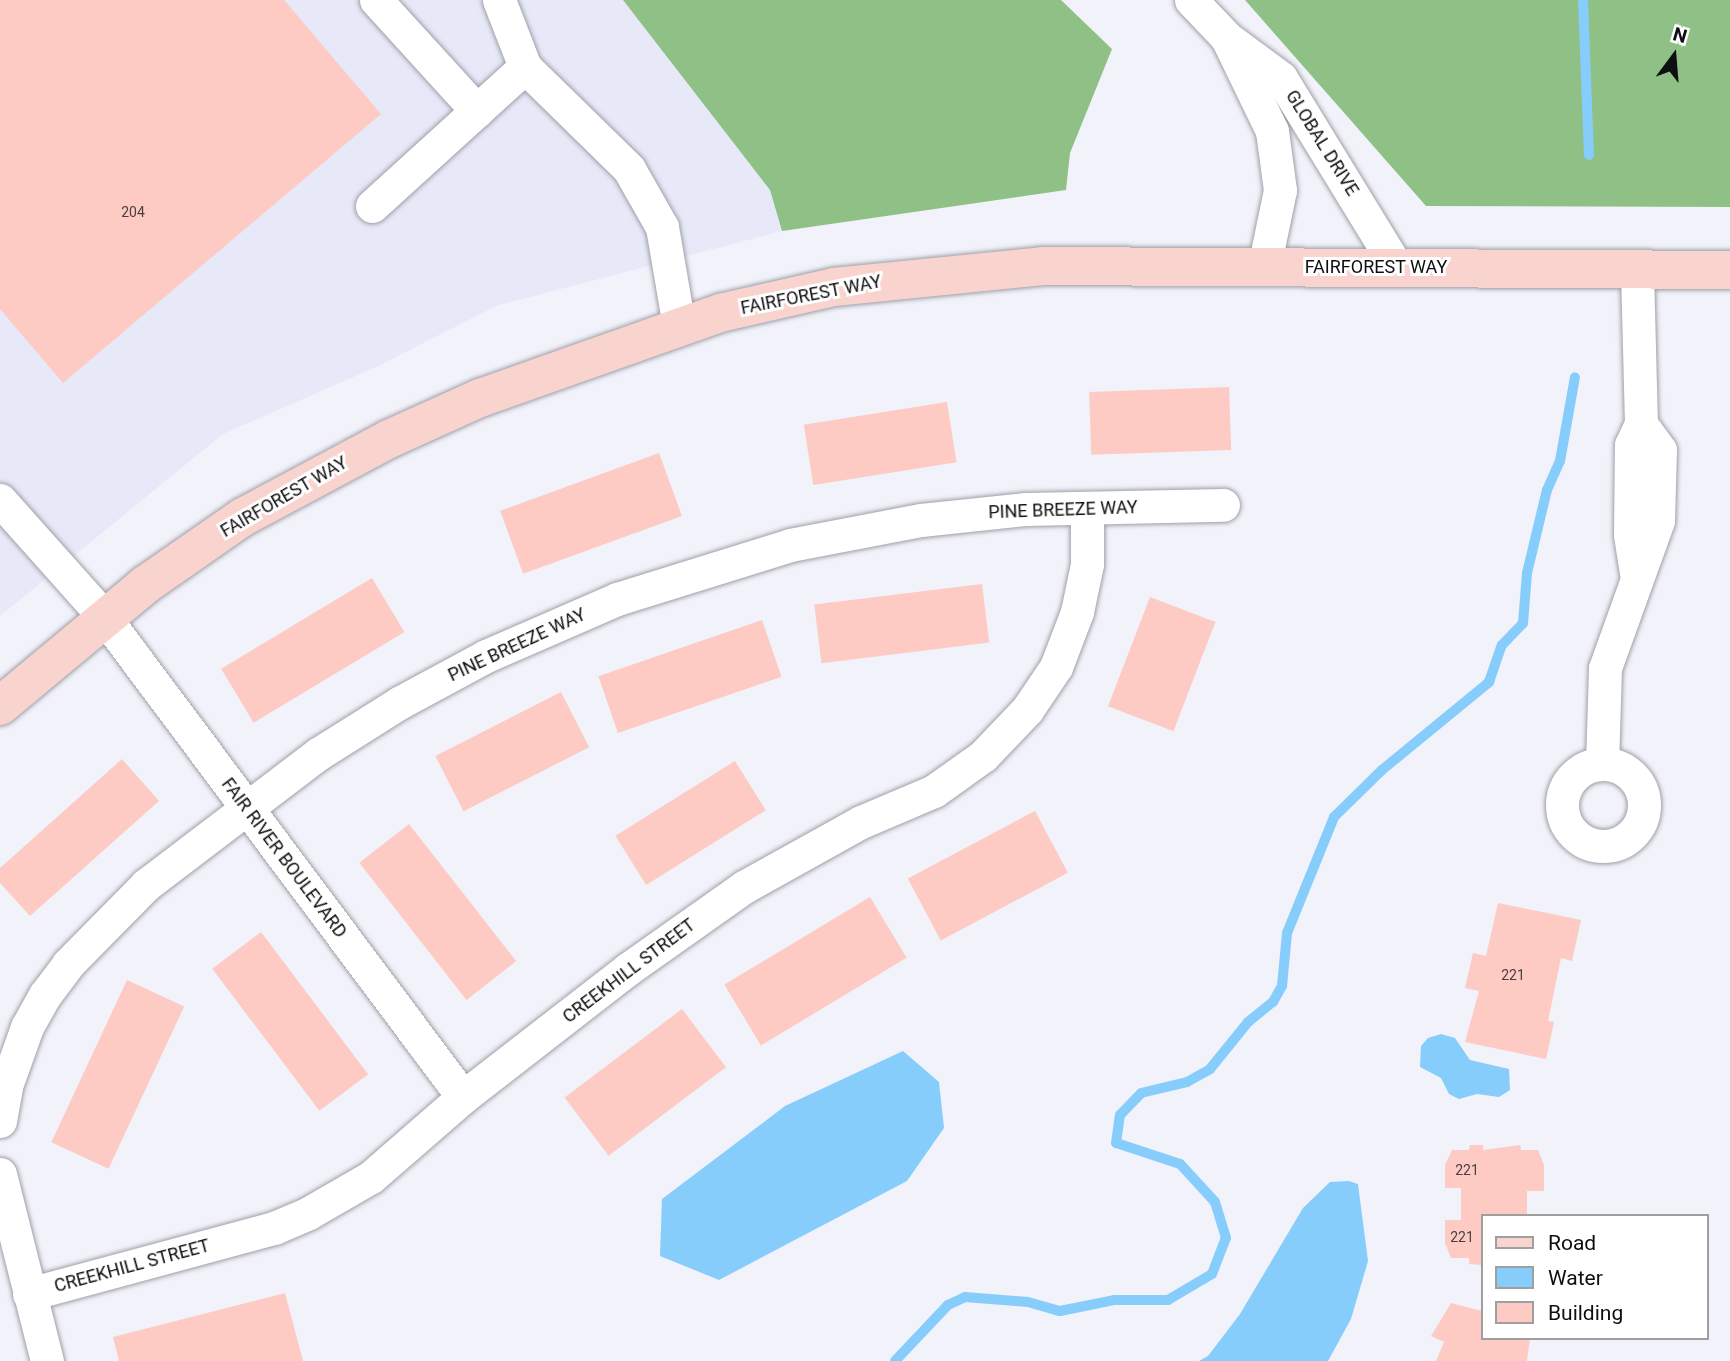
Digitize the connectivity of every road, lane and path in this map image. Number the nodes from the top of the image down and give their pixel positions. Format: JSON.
{"nodes":[{"id":1,"x":376,"y":0,"type":"edge"},
{"id":2,"x":499,"y":0,"type":"edge"},
{"id":3,"x":1191,"y":0,"type":"edge"},
{"id":4,"x":1227,"y":38,"type":"junction"},
{"id":5,"x":525,"y":67,"type":"junction"},
{"id":6,"x":477,"y":111,"type":"junction"},
{"id":7,"x":372,"y":206,"type":"dead end"},
{"id":8,"x":1264,"y":267,"type":"junction"},
{"id":9,"x":1397,"y":267,"type":"junction"},
{"id":10,"x":1637,"y":269,"type":"junction"},
{"id":11,"x":1730,"y":270,"type":"edge"},
{"id":12,"x":679,"y":326,"type":"junction"},
{"id":13,"x":0,"y":500,"type":"edge"},
{"id":14,"x":1223,"y":505,"type":"dead end"},
{"id":15,"x":1087,"y":508,"type":"junction"},
{"id":16,"x":105,"y":618,"type":"junction"},
{"id":17,"x":0,"y":706,"type":"edge"},
{"id":18,"x":1602,"y":764,"type":"dead end"},
{"id":19,"x":246,"y":807,"type":"junction"},
{"id":20,"x":463,"y":1097,"type":"junction"},
{"id":21,"x":0,"y":1121,"type":"edge"},
{"id":22,"x":0,"y":1174,"type":"edge"},
{"id":23,"x":29,"y":1294,"type":"junction"},
{"id":24,"x":47,"y":1361,"type":"edge"}],
"edges":[{"from":1,"to":6,"type":"street"},
{"from":2,"to":5,"type":"street"},
{"from":3,"to":4,"type":"street","name":"GLOBAL DRIVE"},
{"from":4,"to":8,"type":"street","name":"GLOBAL DRIVE"},
{"from":4,"to":9,"type":"street","name":"GLOBAL DRIVE"},
{"from":5,"to":6,"type":"street"},
{"from":5,"to":12,"type":"street"},
{"from":6,"to":7,"type":"street"},
{"from":8,"to":9,"type":"main road","name":"FAIRFOREST WAY"},
{"from":8,"to":12,"type":"main road","name":"FAIRFOREST WAY"},
{"from":9,"to":10,"type":"main road","name":"FAIRFOREST WAY"},
{"from":10,"to":11,"type":"main road","name":"FAIRFOREST WAY"},
{"from":10,"to":18,"type":"street"},
{"from":12,"to":16,"type":"main road","name":"FAIRFOREST WAY"},
{"from":13,"to":16,"type":"street","name":"FAIR RIVER BOULEVARD"},
{"from":14,"to":15,"type":"street","name":"PINE BREEZE WAY"},
{"from":15,"to":19,"type":"street","name":"PINE BREEZE WAY"},
{"from":15,"to":20,"type":"street","name":"CREEKHILL STREET"},
{"from":16,"to":17,"type":"main road","name":"FAIRFOREST WAY"},
{"from":16,"to":19,"type":"street","name":"FAIR RIVER BOULEVARD"},
{"from":19,"to":20,"type":"street","name":"FAIR RIVER BOULEVARD"},
{"from":19,"to":21,"type":"street","name":"PINE BREEZE WAY"},
{"from":20,"to":23,"type":"street","name":"CREEKHILL STREET"},
{"from":22,"to":23,"type":"street"},
{"from":23,"to":24,"type":"street"}]}
